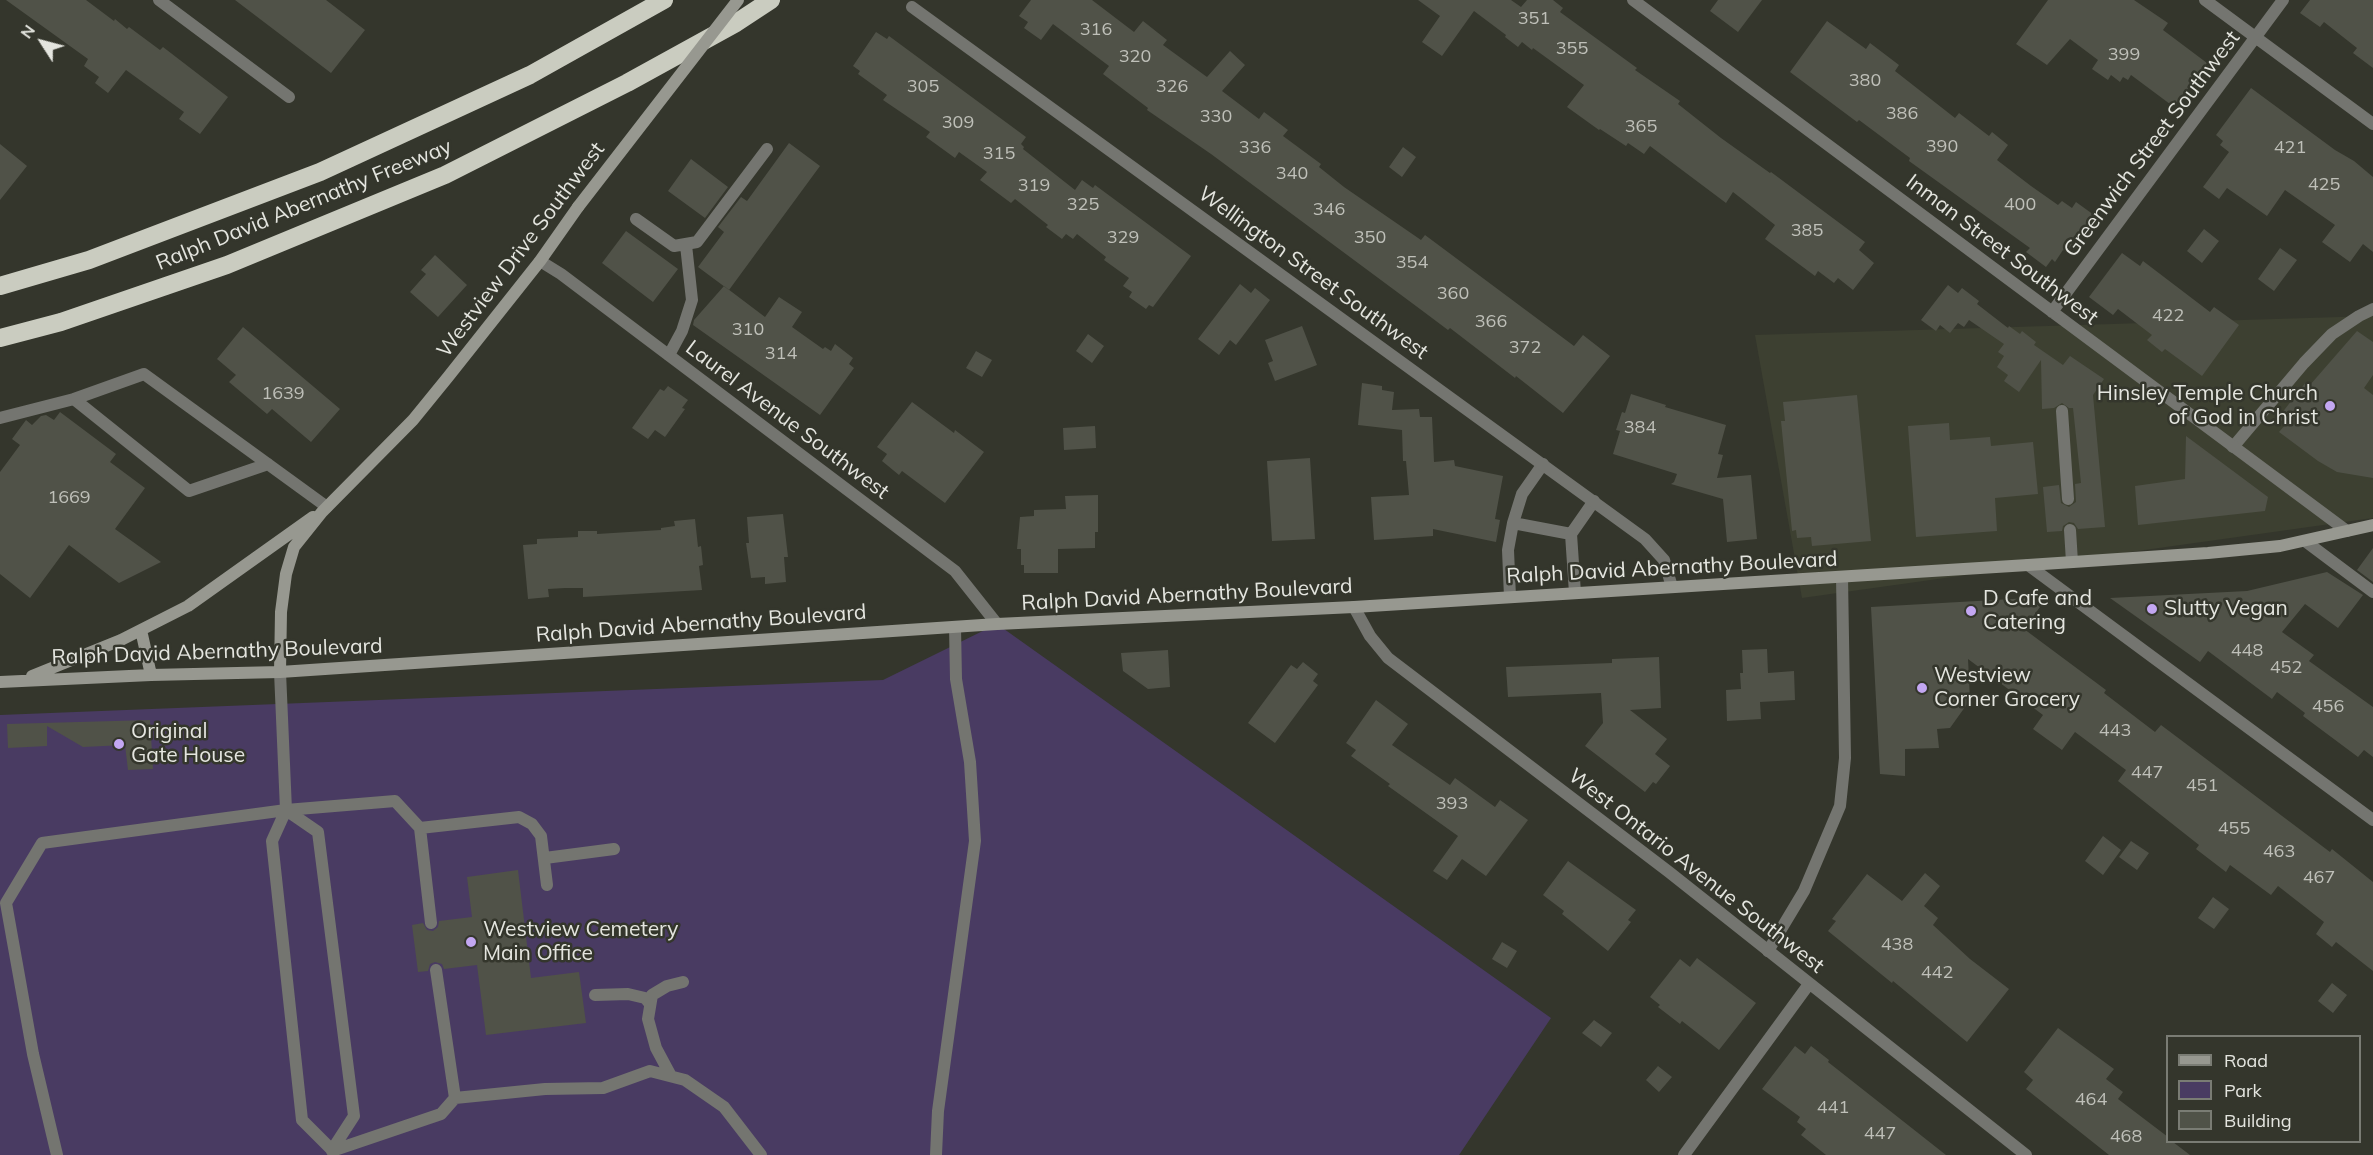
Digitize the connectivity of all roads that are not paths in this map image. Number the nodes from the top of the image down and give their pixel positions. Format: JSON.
{"nodes":[{"id":1,"x":664,"y":0,"type":"edge"},
{"id":2,"x":738,"y":0,"type":"edge"},
{"id":3,"x":771,"y":0,"type":"edge"},
{"id":4,"x":1633,"y":0,"type":"edge"},
{"id":5,"x":2205,"y":0,"type":"edge"},
{"id":6,"x":2283,"y":0,"type":"edge"},
{"id":7,"x":164,"y":2,"type":"edge"},
{"id":8,"x":912,"y":7,"type":"dead end"},
{"id":9,"x":2255,"y":37,"type":"junction"},
{"id":10,"x":289,"y":98,"type":"dead end"},
{"id":11,"x":2373,"y":124,"type":"edge"},
{"id":12,"x":767,"y":148,"type":"dead end"},
{"id":13,"x":636,"y":219,"type":"dead end"},
{"id":14,"x":686,"y":245,"type":"junction"},
{"id":15,"x":540,"y":261,"type":"junction"},
{"id":16,"x":0,"y":286,"type":"edge"},
{"id":17,"x":2373,"y":309,"type":"edge"},
{"id":18,"x":2052,"y":312,"type":"junction"},
{"id":19,"x":0,"y":338,"type":"edge"},
{"id":20,"x":669,"y":356,"type":"junction"},
{"id":21,"x":74,"y":399,"type":"junction"},
{"id":22,"x":2062,"y":411,"type":"dead end"},
{"id":23,"x":0,"y":418,"type":"edge"},
{"id":24,"x":2233,"y":447,"type":"junction"},
{"id":25,"x":268,"y":464,"type":"junction"},
{"id":26,"x":1543,"y":464,"type":"junction"},
{"id":27,"x":2068,"y":499,"type":"dead end"},
{"id":28,"x":1594,"y":501,"type":"junction"},
{"id":29,"x":324,"y":509,"type":"junction"},
{"id":30,"x":1513,"y":523,"type":"junction"},
{"id":31,"x":2373,"y":525,"type":"edge"},
{"id":32,"x":2070,"y":530,"type":"dead end"},
{"id":33,"x":2347,"y":531,"type":"junction"},
{"id":34,"x":1571,"y":534,"type":"junction"},
{"id":35,"x":2305,"y":541,"type":"junction"},
{"id":36,"x":2073,"y":562,"type":"junction"},
{"id":37,"x":2028,"y":565,"type":"junction"},
{"id":38,"x":1842,"y":577,"type":"junction"},
{"id":39,"x":1672,"y":587,"type":"junction"},
{"id":40,"x":2373,"y":592,"type":"edge"},
{"id":41,"x":1575,"y":593,"type":"junction"},
{"id":42,"x":1510,"y":597,"type":"junction"},
{"id":43,"x":1354,"y":607,"type":"junction"},
{"id":44,"x":997,"y":624,"type":"junction"},
{"id":45,"x":955,"y":627,"type":"junction"},
{"id":46,"x":141,"y":630,"type":"junction"},
{"id":47,"x":280,"y":672,"type":"junction"},
{"id":48,"x":151,"y":675,"type":"junction"},
{"id":49,"x":23,"y":680,"type":"junction"},
{"id":50,"x":0,"y":682,"type":"edge"},
{"id":51,"x":286,"y":810,"type":"junction"},
{"id":52,"x":2373,"y":820,"type":"edge"},
{"id":53,"x":420,"y":828,"type":"junction"},
{"id":54,"x":614,"y":849,"type":"dead end"},
{"id":55,"x":545,"y":858,"type":"junction"},
{"id":56,"x":548,"y":885,"type":"dead end"},
{"id":57,"x":3,"y":904,"type":"edge"},
{"id":58,"x":431,"y":922,"type":"dead end"},
{"id":59,"x":1768,"y":951,"type":"junction"},
{"id":60,"x":436,"y":970,"type":"dead end"},
{"id":61,"x":683,"y":982,"type":"dead end"},
{"id":62,"x":1809,"y":984,"type":"junction"},
{"id":63,"x":595,"y":995,"type":"dead end"},
{"id":64,"x":650,"y":1004,"type":"junction"},
{"id":65,"x":671,"y":1076,"type":"junction"},
{"id":66,"x":455,"y":1098,"type":"junction"},
{"id":67,"x":332,"y":1153,"type":"edge"},
{"id":68,"x":57,"y":1155,"type":"edge"},
{"id":69,"x":760,"y":1155,"type":"edge"},
{"id":70,"x":936,"y":1155,"type":"edge"},
{"id":71,"x":1684,"y":1155,"type":"edge"},
{"id":72,"x":2026,"y":1155,"type":"edge"}],
"edges":[{"from":1,"to":16,"type":"highway","name":"Ralph David Abernathy Freeway"},
{"from":2,"to":15,"type":"main road","name":"Westview Drive Southwest","bridge":true},
{"from":3,"to":19,"type":"highway","name":"Ralph David Abernathy Freeway"},
{"from":4,"to":18,"type":"street","name":"Inman Street Southwest"},
{"from":5,"to":9,"type":"street"},
{"from":6,"to":9,"type":"street","name":"Greenwich Street Southwest"},
{"from":7,"to":10,"type":"street"},
{"from":8,"to":26,"type":"street","name":"Wellington Street Southwest"},
{"from":9,"to":11,"type":"street"},
{"from":9,"to":18,"type":"street","name":"Greenwich Street Southwest"},
{"from":12,"to":14,"type":"street"},
{"from":13,"to":14,"type":"street"},
{"from":14,"to":20,"type":"street"},
{"from":15,"to":20,"type":"street","name":"Laurel Avenue Southwest"},
{"from":15,"to":29,"type":"main road","name":"Westview Drive Southwest"},
{"from":17,"to":24,"type":"street"},
{"from":18,"to":24,"type":"street","name":"Inman Street Southwest"},
{"from":20,"to":44,"type":"street","name":"Laurel Avenue Southwest"},
{"from":21,"to":23,"type":"street"},
{"from":21,"to":25,"type":"street"},
{"from":21,"to":25,"type":"street"},
{"from":22,"to":27,"type":"street"},
{"from":24,"to":33,"type":"street","name":"Inman Street Southwest"},
{"from":25,"to":29,"type":"street"},
{"from":26,"to":28,"type":"street","name":"Wellington Street Southwest"},
{"from":26,"to":30,"type":"street"},
{"from":28,"to":34,"type":"street"},
{"from":28,"to":39,"type":"street","name":"Wellington Street Southwest"},
{"from":29,"to":46,"type":"main road","name":"Westview Drive Southwest"},
{"from":29,"to":47,"type":"main road","name":"Westview Drive Southwest"},
{"from":30,"to":34,"type":"street"},
{"from":30,"to":42,"type":"street"},
{"from":31,"to":33,"type":"main road","name":"Ralph David Abernathy Boulevard"},
{"from":32,"to":36,"type":"street"},
{"from":33,"to":35,"type":"main road","name":"Ralph David Abernathy Boulevard"},
{"from":34,"to":41,"type":"street"},
{"from":35,"to":36,"type":"main road","name":"Ralph David Abernathy Boulevard"},
{"from":35,"to":40,"type":"street"},
{"from":36,"to":37,"type":"main road","name":"Ralph David Abernathy Boulevard"},
{"from":37,"to":38,"type":"main road","name":"Ralph David Abernathy Boulevard"},
{"from":37,"to":52,"type":"street"},
{"from":38,"to":39,"type":"main road","name":"Ralph David Abernathy Boulevard"},
{"from":38,"to":59,"type":"street"},
{"from":39,"to":41,"type":"main road","name":"Ralph David Abernathy Boulevard"},
{"from":41,"to":42,"type":"main road","name":"Ralph David Abernathy Boulevard"},
{"from":42,"to":43,"type":"main road","name":"Ralph David Abernathy Boulevard"},
{"from":43,"to":44,"type":"main road","name":"Ralph David Abernathy Boulevard"},
{"from":43,"to":59,"type":"street","name":"West Ontario Avenue Southwest"},
{"from":44,"to":45,"type":"main road","name":"Ralph David Abernathy Boulevard"},
{"from":45,"to":47,"type":"main road","name":"Ralph David Abernathy Boulevard"},
{"from":45,"to":70,"type":"street"},
{"from":46,"to":48,"type":"main road"},
{"from":46,"to":49,"type":"main road","name":"Westview Drive Southwest"},
{"from":47,"to":48,"type":"main road","name":"Ralph David Abernathy Boulevard"},
{"from":47,"to":51,"type":"street"},
{"from":48,"to":49,"type":"main road","name":"Ralph David Abernathy Boulevard"},
{"from":49,"to":50,"type":"main road","name":"Ralph David Abernathy Boulevard"},
{"from":51,"to":53,"type":"street"},
{"from":51,"to":57,"type":"street"},
{"from":51,"to":67,"type":"street"},
{"from":51,"to":67,"type":"street"},
{"from":53,"to":55,"type":"street"},
{"from":53,"to":58,"type":"street"},
{"from":54,"to":55,"type":"street"},
{"from":55,"to":56,"type":"street"},
{"from":57,"to":68,"type":"street"},
{"from":59,"to":62,"type":"street","name":"West Ontario Avenue Southwest"},
{"from":60,"to":66,"type":"street"},
{"from":61,"to":64,"type":"street"},
{"from":62,"to":71,"type":"street"},
{"from":62,"to":72,"type":"street","name":"West Ontario Avenue Southwest"},
{"from":63,"to":64,"type":"street"},
{"from":64,"to":65,"type":"street"},
{"from":65,"to":66,"type":"street"},
{"from":65,"to":69,"type":"street"},
{"from":66,"to":67,"type":"street"}]}
